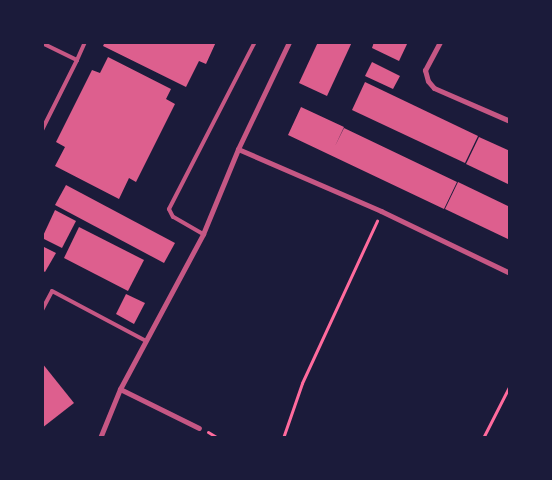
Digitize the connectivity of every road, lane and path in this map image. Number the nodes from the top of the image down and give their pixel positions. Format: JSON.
{"nodes":[{"id":1,"x":85,"y":42,"type":"edge"},
{"id":2,"x":255,"y":42,"type":"edge"},
{"id":3,"x":288,"y":42,"type":"edge"},
{"id":4,"x":440,"y":42,"type":"edge"},
{"id":5,"x":42,"y":43,"type":"edge"},
{"id":6,"x":77,"y":60,"type":"junction"},
{"id":7,"x":510,"y":121,"type":"edge"},
{"id":8,"x":42,"y":130,"type":"edge"},
{"id":9,"x":238,"y":149,"type":"junction"},
{"id":10,"x":381,"y":211,"type":"junction"},
{"id":11,"x":203,"y":234,"type":"junction"},
{"id":12,"x":510,"y":273,"type":"edge"},
{"id":13,"x":42,"y":310,"type":"edge"},
{"id":14,"x":147,"y":342,"type":"junction"},
{"id":15,"x":510,"y":385,"type":"edge"},
{"id":16,"x":120,"y":389,"type":"junction"},
{"id":17,"x":199,"y":428,"type":"dead end"},
{"id":18,"x":100,"y":438,"type":"edge"},
{"id":19,"x":283,"y":438,"type":"edge"},
{"id":20,"x":483,"y":438,"type":"edge"}],
"edges":[{"from":1,"to":6,"type":"lane"},
{"from":2,"to":11,"type":"lane"},
{"from":3,"to":9,"type":"street"},
{"from":4,"to":7,"type":"street"},
{"from":5,"to":6,"type":"lane"},
{"from":6,"to":8,"type":"lane"},
{"from":9,"to":10,"type":"street"},
{"from":9,"to":11,"type":"street"},
{"from":10,"to":12,"type":"street"},
{"from":10,"to":19,"type":"path"},
{"from":11,"to":14,"type":"street"},
{"from":13,"to":14,"type":"lane"},
{"from":14,"to":16,"type":"street"},
{"from":15,"to":20,"type":"path"},
{"from":16,"to":17,"type":"street"},
{"from":16,"to":18,"type":"street"}]}
